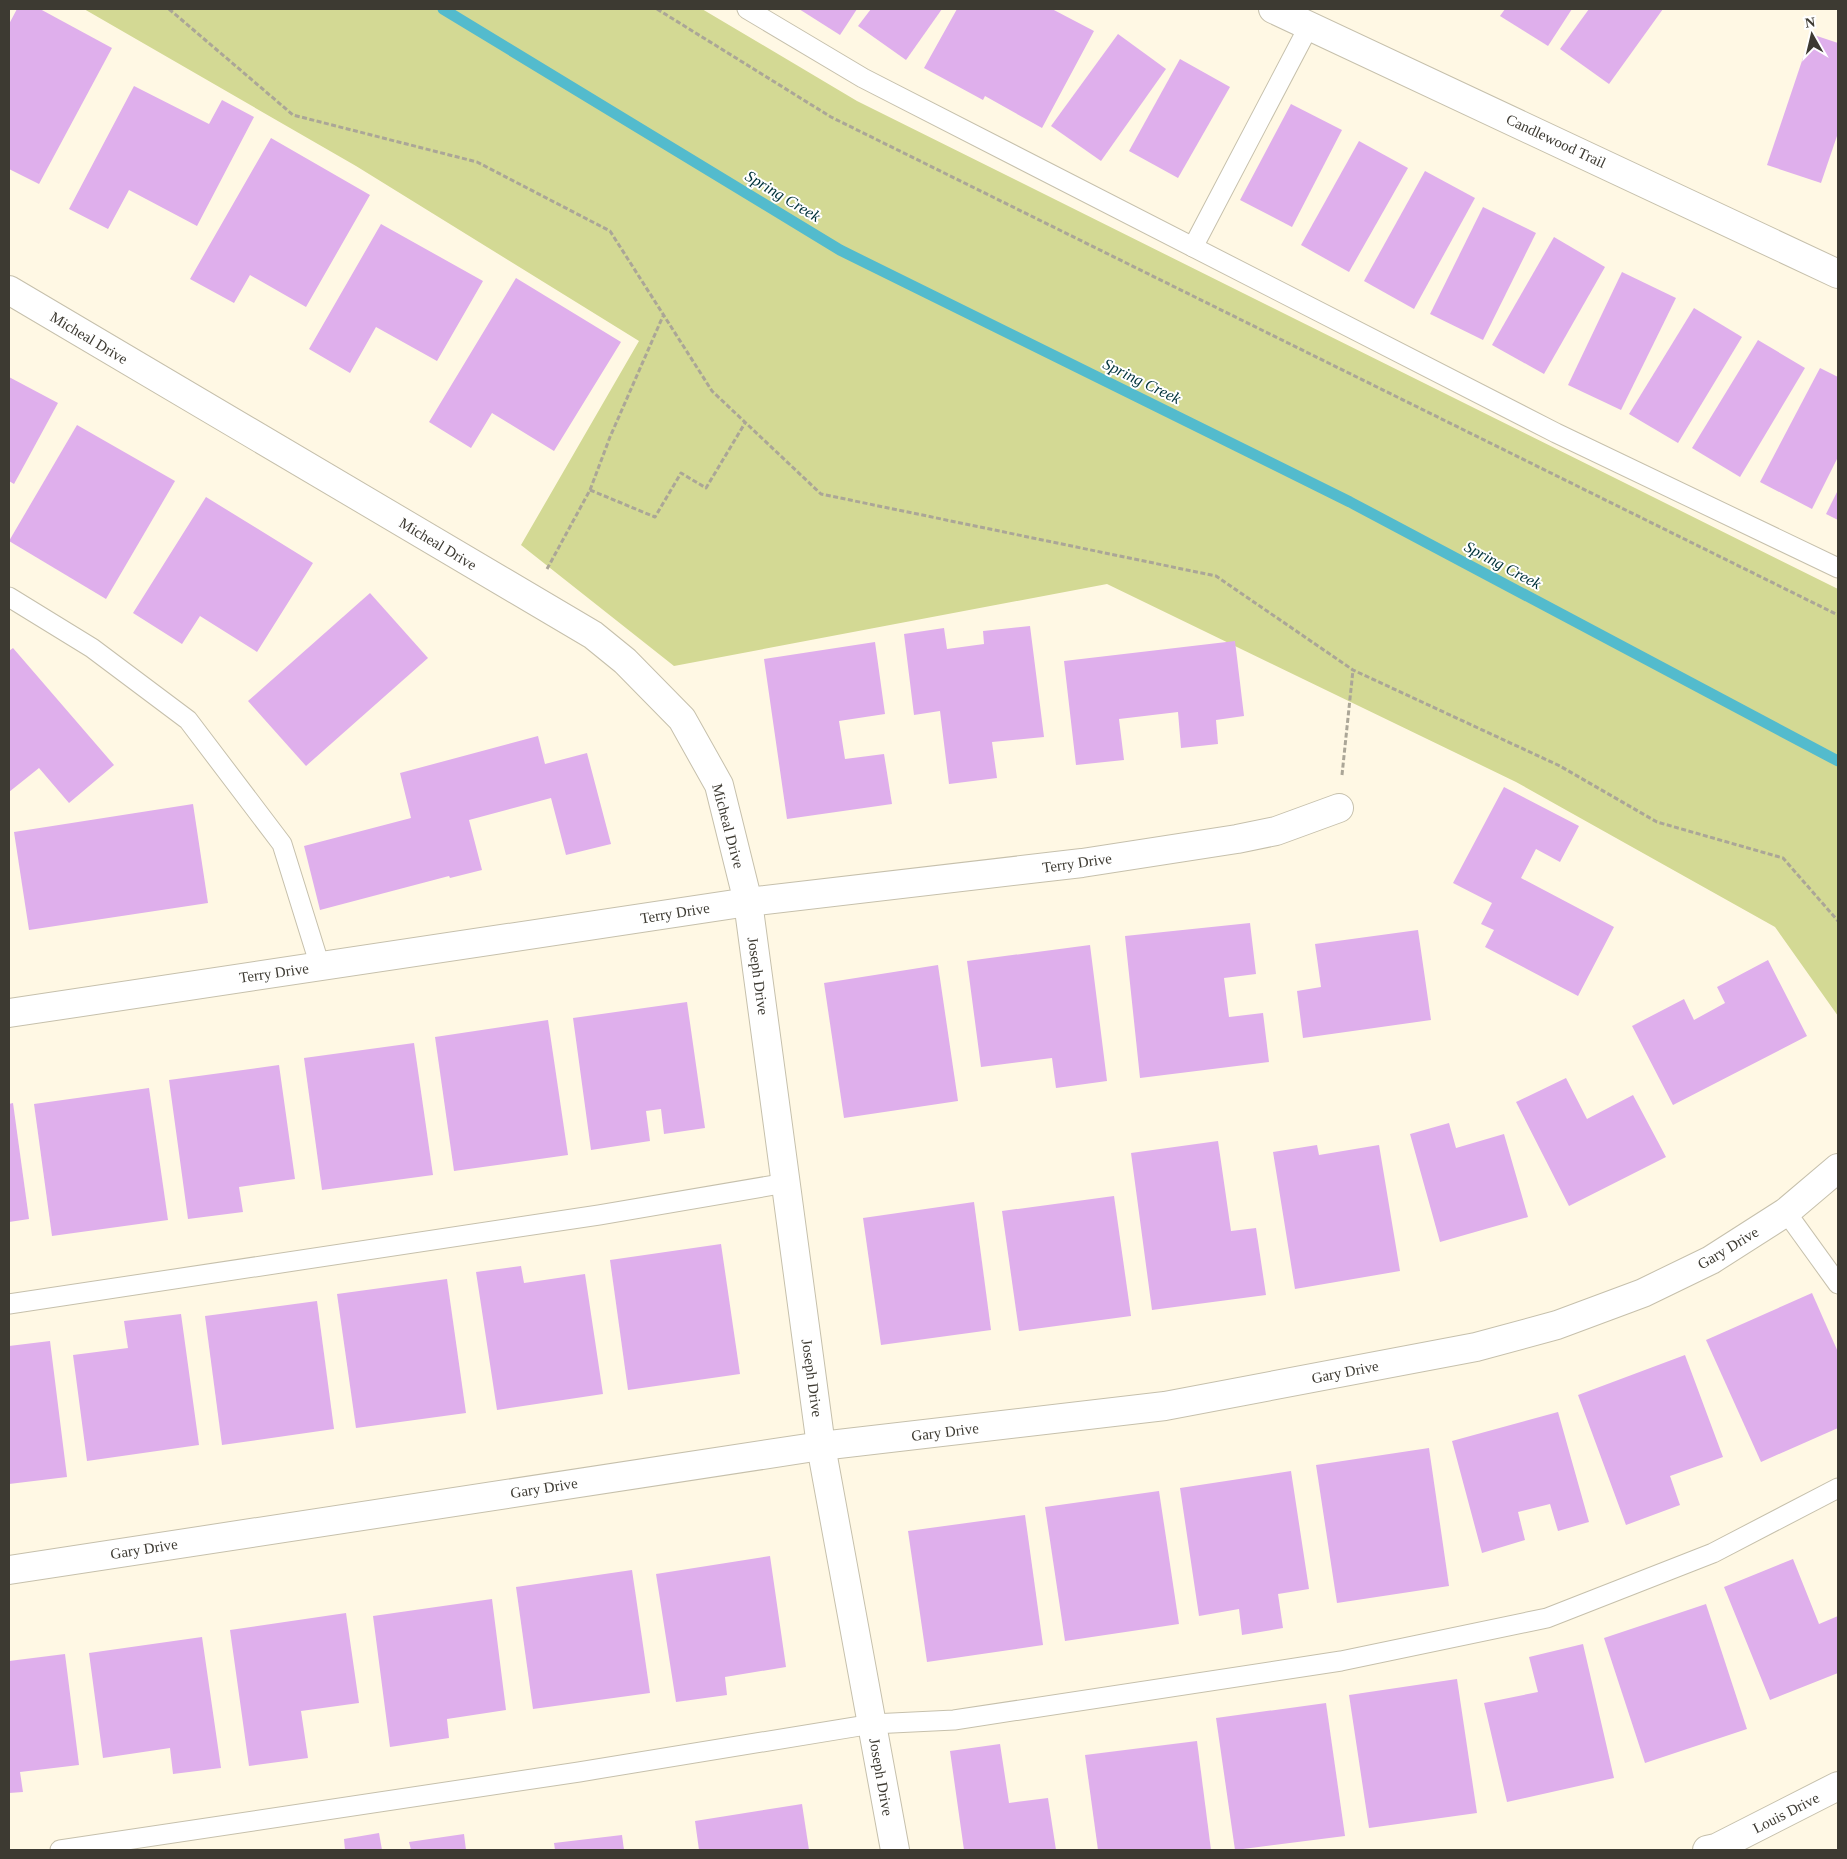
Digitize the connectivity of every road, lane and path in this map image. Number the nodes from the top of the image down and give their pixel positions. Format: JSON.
{"nodes":[{"id":1,"x":169,"y":9,"type":"edge"},
{"id":2,"x":657,"y":9,"type":"edge"},
{"id":3,"x":747,"y":9,"type":"edge"},
{"id":4,"x":1273,"y":9,"type":"edge"},
{"id":5,"x":1309,"y":26,"type":"junction"},
{"id":6,"x":1193,"y":247,"type":"junction"},
{"id":7,"x":1838,"y":274,"type":"edge"},
{"id":8,"x":9,"y":290,"type":"edge"},
{"id":9,"x":664,"y":316,"type":"junction"},
{"id":10,"x":745,"y":423,"type":"junction"},
{"id":11,"x":590,"y":490,"type":"junction"},
{"id":12,"x":1838,"y":568,"type":"edge"},
{"id":13,"x":9,"y":597,"type":"edge"},
{"id":14,"x":532,"y":599,"type":"junction"},
{"id":15,"x":1838,"y":614,"type":"edge"},
{"id":16,"x":1353,"y":670,"type":"junction"},
{"id":17,"x":1339,"y":808,"type":"joint"},
{"id":18,"x":748,"y":902,"type":"junction"},
{"id":19,"x":1838,"y":921,"type":"edge"},
{"id":20,"x":320,"y":966,"type":"junction"},
{"id":21,"x":9,"y":1013,"type":"edge"},
{"id":22,"x":1838,"y":1168,"type":"edge"},
{"id":23,"x":786,"y":1183,"type":"junction"},
{"id":24,"x":1786,"y":1212,"type":"junction"},
{"id":25,"x":1838,"y":1284,"type":"edge"},
{"id":26,"x":9,"y":1304,"type":"edge"},
{"id":27,"x":821,"y":1446,"type":"junction"},
{"id":28,"x":1838,"y":1488,"type":"edge"},
{"id":29,"x":9,"y":1570,"type":"edge"},
{"id":30,"x":872,"y":1724,"type":"junction"},
{"id":31,"x":1838,"y":1786,"type":"edge"},
{"id":32,"x":1713,"y":1849,"type":"edge"},
{"id":33,"x":60,"y":1850,"type":"edge"},
{"id":34,"x":894,"y":1850,"type":"edge"}],
"edges":[{"from":1,"to":9,"type":"path"},
{"from":2,"to":15,"type":"path"},
{"from":3,"to":6,"type":"lane"},
{"from":4,"to":5,"type":"street","name":"Candlewood Trail"},
{"from":5,"to":6,"type":"lane"},
{"from":5,"to":7,"type":"street","name":"Candlewood Trail"},
{"from":6,"to":12,"type":"lane"},
{"from":8,"to":14,"type":"street","name":"Micheal Drive"},
{"from":9,"to":10,"type":"path"},
{"from":9,"to":11,"type":"path"},
{"from":10,"to":11,"type":"path"},
{"from":10,"to":16,"type":"path"},
{"from":11,"to":14,"type":"path"},
{"from":13,"to":20,"type":"lane"},
{"from":14,"to":18,"type":"street","name":"Micheal Drive"},
{"from":16,"to":17,"type":"path"},
{"from":16,"to":19,"type":"path"},
{"from":17,"to":18,"type":"street","name":"Terry Drive"},
{"from":18,"to":20,"type":"street","name":"Terry Drive"},
{"from":18,"to":23,"type":"street","name":"Joseph Drive"},
{"from":20,"to":21,"type":"street","name":"Terry Drive"},
{"from":22,"to":24,"type":"street","name":"Gary Drive"},
{"from":23,"to":26,"type":"lane"},
{"from":23,"to":27,"type":"street","name":"Joseph Drive"},
{"from":24,"to":25,"type":"lane"},
{"from":24,"to":27,"type":"street","name":"Gary Drive"},
{"from":27,"to":29,"type":"street","name":"Gary Drive"},
{"from":27,"to":30,"type":"street","name":"Joseph Drive"},
{"from":28,"to":30,"type":"lane"},
{"from":30,"to":33,"type":"lane"},
{"from":30,"to":34,"type":"street","name":"Joseph Drive"},
{"from":31,"to":32,"type":"street","name":"Louis Drive"}]}
